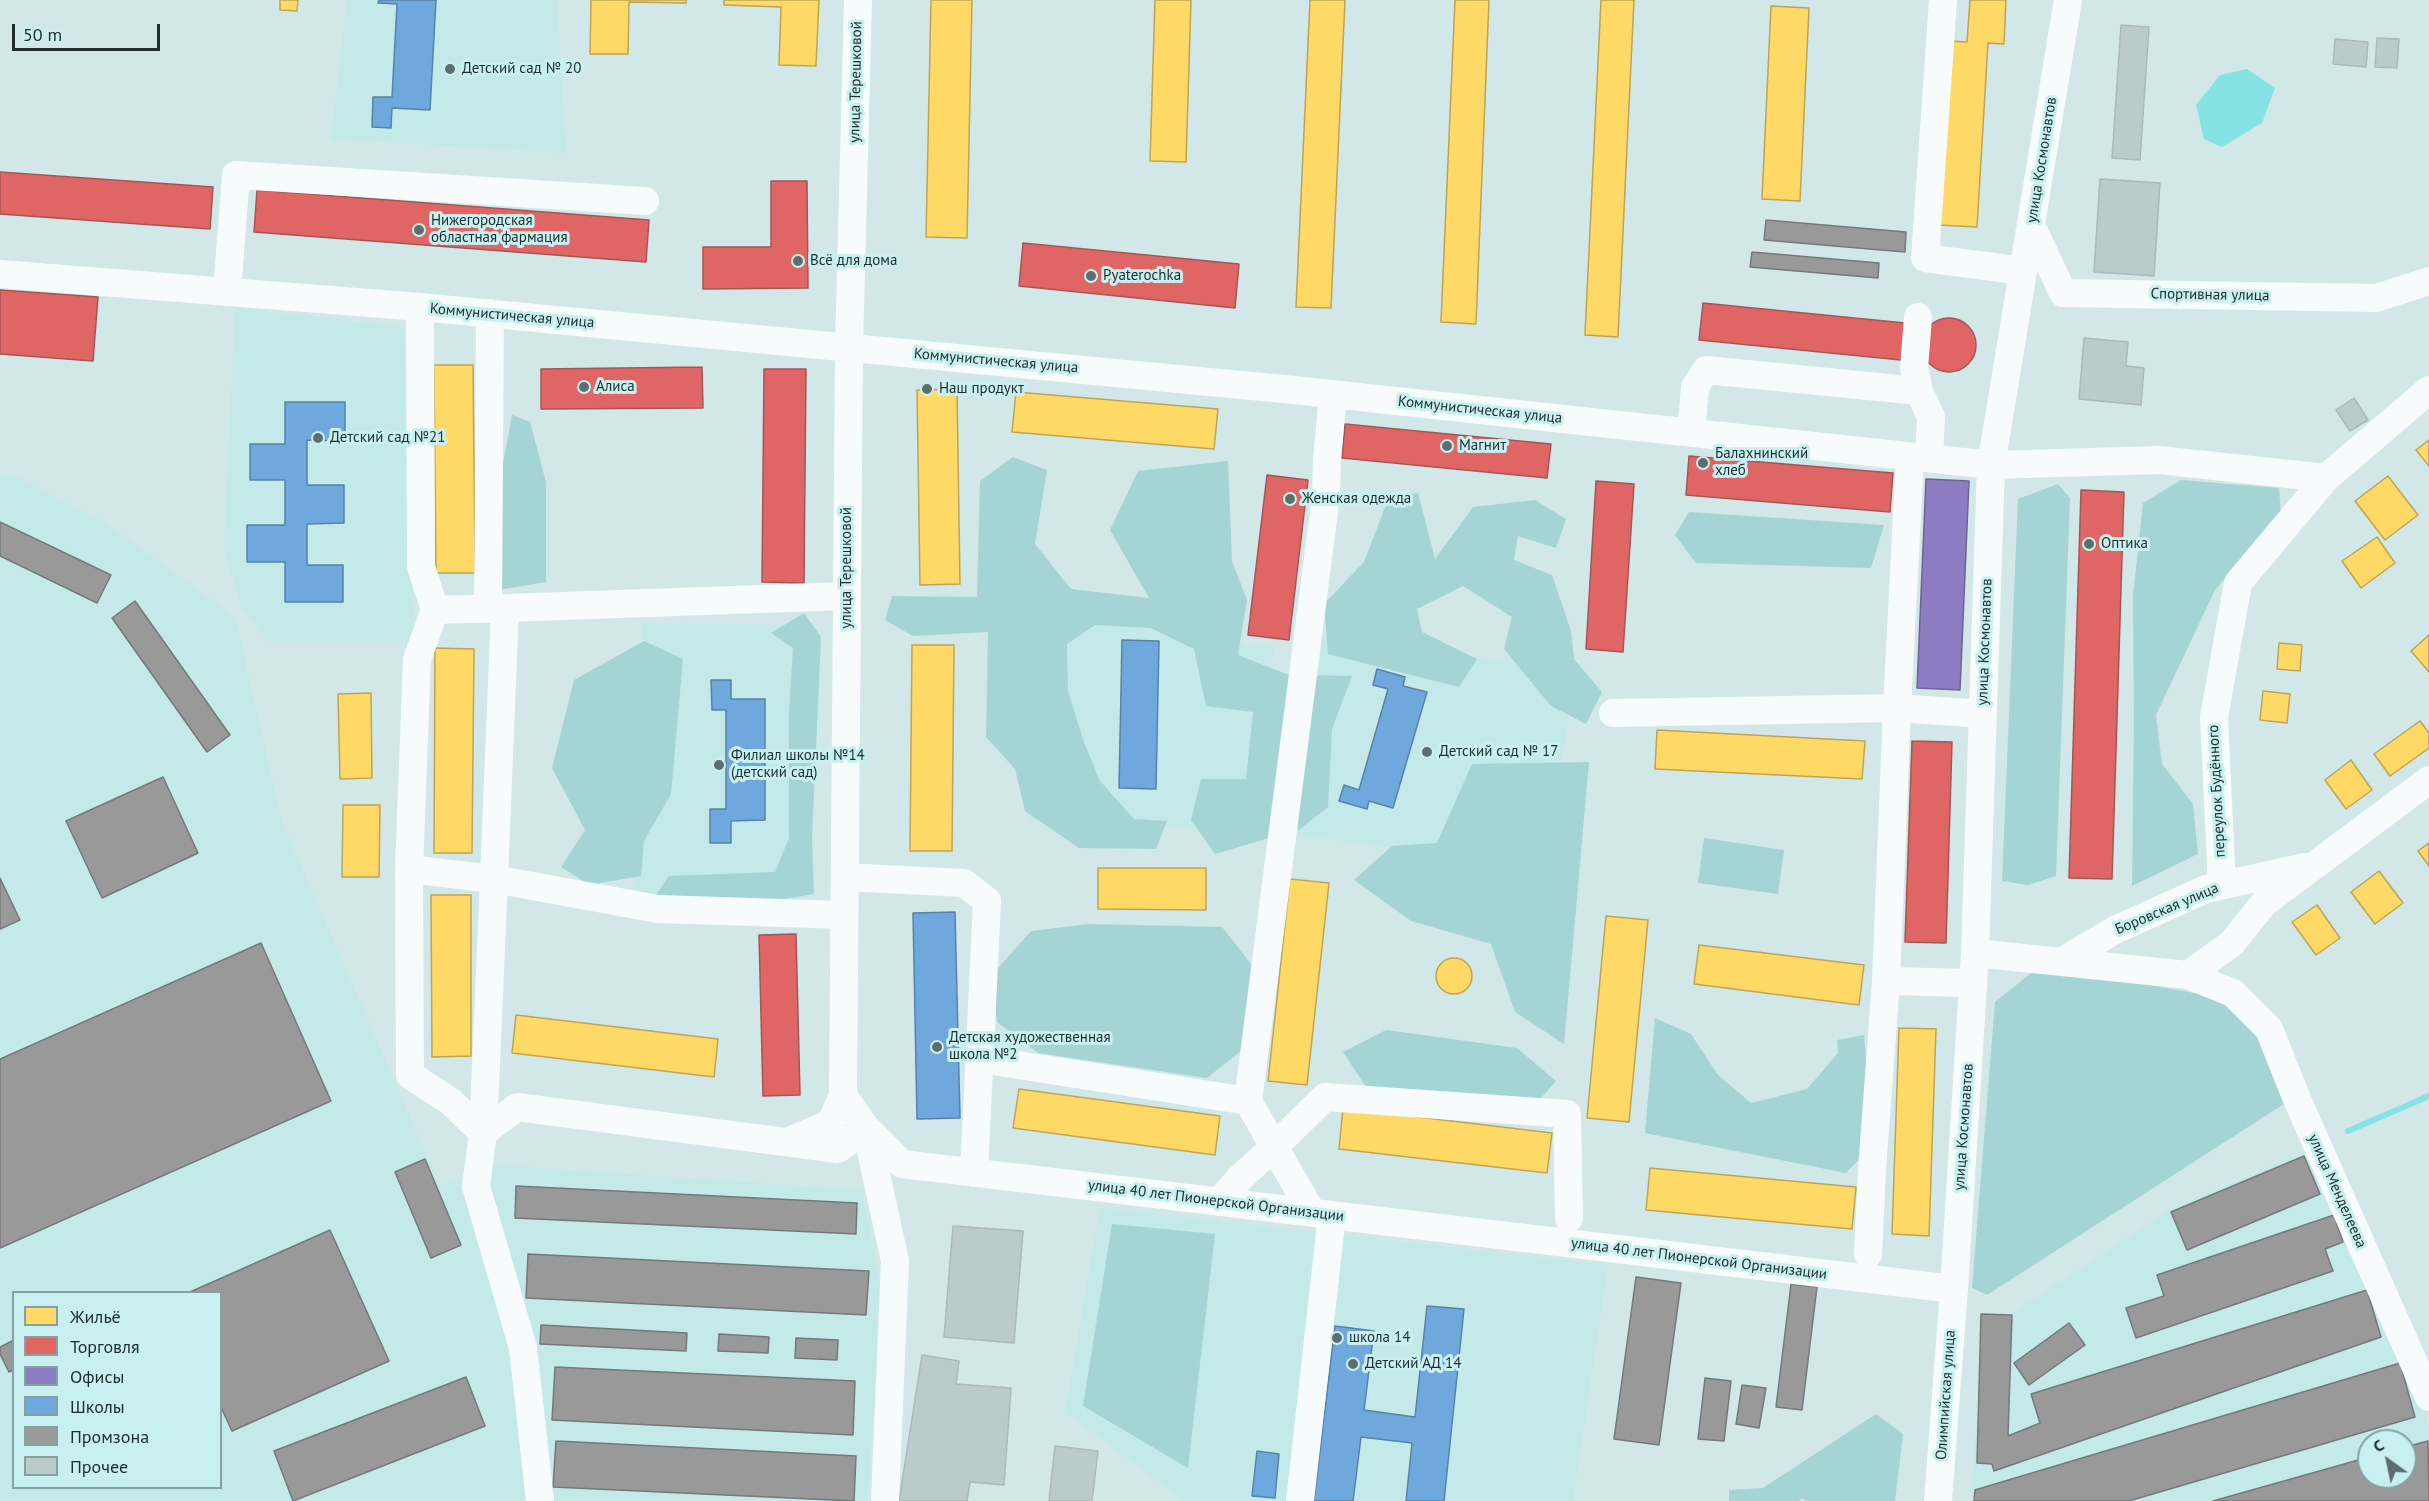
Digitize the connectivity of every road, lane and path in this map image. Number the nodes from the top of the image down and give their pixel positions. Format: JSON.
{"nodes":[{"id":1,"x":858,"y":0,"type":"edge"},
{"id":2,"x":1943,"y":0,"type":"edge"},
{"id":3,"x":2068,"y":0,"type":"edge"},
{"id":4,"x":645,"y":201,"type":"dead end"},
{"id":5,"x":2031,"y":225,"type":"junction"},
{"id":6,"x":2023,"y":271,"type":"junction"},
{"id":7,"x":0,"y":274,"type":"edge"},
{"id":8,"x":2429,"y":281,"type":"edge"},
{"id":9,"x":227,"y":292,"type":"junction"},
{"id":10,"x":420,"y":307,"type":"junction"},
{"id":11,"x":490,"y":313,"type":"junction"},
{"id":12,"x":1918,"y":317,"type":"dead end"},
{"id":13,"x":849,"y":348,"type":"junction"},
{"id":14,"x":2429,"y":390,"type":"edge"},
{"id":15,"x":1919,"y":391,"type":"junction"},
{"id":16,"x":1333,"y":394,"type":"junction"},
{"id":17,"x":1691,"y":433,"type":"junction"},
{"id":18,"x":1920,"y":457,"type":"junction"},
{"id":19,"x":1991,"y":465,"type":"junction"},
{"id":20,"x":2326,"y":478,"type":"junction"},
{"id":21,"x":847,"y":596,"type":"junction"},
{"id":22,"x":497,"y":608,"type":"junction"},
{"id":23,"x":435,"y":610,"type":"junction"},
{"id":24,"x":1897,"y":708,"type":"junction"},
{"id":25,"x":1613,"y":713,"type":"dead end"},
{"id":26,"x":1983,"y":714,"type":"junction"},
{"id":27,"x":2429,"y":780,"type":"edge"},
{"id":28,"x":2316,"y":864,"type":"junction"},
{"id":29,"x":409,"y":869,"type":"junction"},
{"id":30,"x":845,"y":877,"type":"junction"},
{"id":31,"x":494,"y":879,"type":"junction"},
{"id":32,"x":2222,"y":885,"type":"junction"},
{"id":33,"x":844,"y":915,"type":"junction"},
{"id":34,"x":2232,"y":942,"type":"junction"},
{"id":35,"x":1975,"y":953,"type":"junction"},
{"id":36,"x":2061,"y":962,"type":"junction"},
{"id":37,"x":2188,"y":975,"type":"junction"},
{"id":38,"x":1886,"y":981,"type":"junction"},
{"id":39,"x":1973,"y":983,"type":"junction"},
{"id":40,"x":2233,"y":993,"type":"junction"},
{"id":41,"x":980,"y":1059,"type":"junction"},
{"id":42,"x":843,"y":1095,"type":"junction"},
{"id":43,"x":1248,"y":1101,"type":"junction"},
{"id":44,"x":866,"y":1128,"type":"junction"},
{"id":45,"x":483,"y":1133,"type":"junction"},
{"id":46,"x":786,"y":1142,"type":"junction"},
{"id":47,"x":1274,"y":1148,"type":"junction"},
{"id":48,"x":974,"y":1173,"type":"junction"},
{"id":49,"x":1219,"y":1202,"type":"junction"},
{"id":50,"x":1322,"y":1214,"type":"junction"},
{"id":51,"x":1569,"y":1218,"type":"dead end"},
{"id":52,"x":1868,"y":1254,"type":"dead end"},
{"id":53,"x":1954,"y":1289,"type":"junction"},
{"id":54,"x":2429,"y":1397,"type":"edge"},
{"id":55,"x":540,"y":1501,"type":"edge"},
{"id":56,"x":885,"y":1501,"type":"edge"},
{"id":57,"x":1300,"y":1501,"type":"edge"},
{"id":58,"x":1938,"y":1501,"type":"edge"}],
"edges":[{"from":1,"to":13,"type":"street","name":"улица Терешковой"},
{"from":2,"to":6,"type":"street"},
{"from":3,"to":5,"type":"street","name":"улица Космонавтов"},
{"from":4,"to":9,"type":"street"},
{"from":5,"to":6,"type":"street","name":"улица Космонавтов"},
{"from":5,"to":8,"type":"street","name":"Спортивная улица"},
{"from":6,"to":19,"type":"street","name":"улица Космонавтов"},
{"from":7,"to":9,"type":"street","name":"Коммунистическая улица"},
{"from":9,"to":10,"type":"street","name":"Коммунистическая улица"},
{"from":10,"to":11,"type":"street","name":"Коммунистическая улица"},
{"from":10,"to":23,"type":"street"},
{"from":11,"to":13,"type":"street","name":"Коммунистическая улица"},
{"from":11,"to":22,"type":"street"},
{"from":12,"to":15,"type":"street"},
{"from":13,"to":16,"type":"street","name":"Коммунистическая улица"},
{"from":13,"to":21,"type":"street","name":"улица Терешковой"},
{"from":14,"to":20,"type":"street","name":"переулок Будённого"},
{"from":15,"to":17,"type":"street"},
{"from":15,"to":18,"type":"street"},
{"from":16,"to":17,"type":"street","name":"Коммунистическая улица"},
{"from":16,"to":43,"type":"street"},
{"from":17,"to":18,"type":"street","name":"Коммунистическая улица"},
{"from":18,"to":19,"type":"street","name":"Коммунистическая улица"},
{"from":18,"to":24,"type":"street"},
{"from":19,"to":20,"type":"street","name":"Коммунистическая улица"},
{"from":19,"to":26,"type":"street","name":"улица Космонавтов"},
{"from":20,"to":32,"type":"street","name":"переулок Будённого"},
{"from":21,"to":22,"type":"street"},
{"from":21,"to":30,"type":"street","name":"улица Терешковой"},
{"from":22,"to":23,"type":"street"},
{"from":22,"to":31,"type":"street"},
{"from":23,"to":29,"type":"street"},
{"from":24,"to":25,"type":"street"},
{"from":24,"to":26,"type":"street"},
{"from":24,"to":38,"type":"street"},
{"from":26,"to":35,"type":"street","name":"улица Космонавтов"},
{"from":27,"to":28,"type":"street","name":"Боровская улица"},
{"from":28,"to":32,"type":"street","name":"Боровская улица"},
{"from":28,"to":34,"type":"street","name":"Боровская улица"},
{"from":29,"to":31,"type":"street"},
{"from":29,"to":45,"type":"street"},
{"from":30,"to":33,"type":"street","name":"улица Терешковой"},
{"from":30,"to":41,"type":"street"},
{"from":31,"to":33,"type":"street"},
{"from":31,"to":45,"type":"street"},
{"from":32,"to":36,"type":"street","name":"Боровская улица"},
{"from":33,"to":42,"type":"street","name":"улица Терешковой"},
{"from":34,"to":37,"type":"street","name":"Боровская улица"},
{"from":34,"to":40,"type":"street"},
{"from":35,"to":36,"type":"street"},
{"from":35,"to":39,"type":"street","name":"улица Космонавтов"},
{"from":36,"to":37,"type":"street"},
{"from":37,"to":40,"type":"street","name":"улица Менделеева"},
{"from":38,"to":39,"type":"street"},
{"from":38,"to":52,"type":"street"},
{"from":39,"to":53,"type":"street","name":"улица Космонавтов"},
{"from":40,"to":54,"type":"street","name":"улица Менделеева"},
{"from":41,"to":43,"type":"street"},
{"from":41,"to":48,"type":"street"},
{"from":42,"to":44,"type":"street"},
{"from":42,"to":46,"type":"street"},
{"from":43,"to":47,"type":"street"},
{"from":44,"to":46,"type":"street"},
{"from":44,"to":48,"type":"street","name":"улица 40 лет Пионерской Организации"},
{"from":44,"to":56,"type":"street"},
{"from":45,"to":46,"type":"street"},
{"from":45,"to":55,"type":"street"},
{"from":47,"to":49,"type":"street"},
{"from":47,"to":50,"type":"street"},
{"from":47,"to":51,"type":"street"},
{"from":48,"to":49,"type":"street","name":"улица 40 лет Пионерской Организации"},
{"from":49,"to":50,"type":"street","name":"улица 40 лет Пионерской Организации"},
{"from":50,"to":53,"type":"street","name":"улица 40 лет Пионерской Организации"},
{"from":50,"to":57,"type":"street"},
{"from":53,"to":58,"type":"street","name":"Олимпийская улица"}]}
